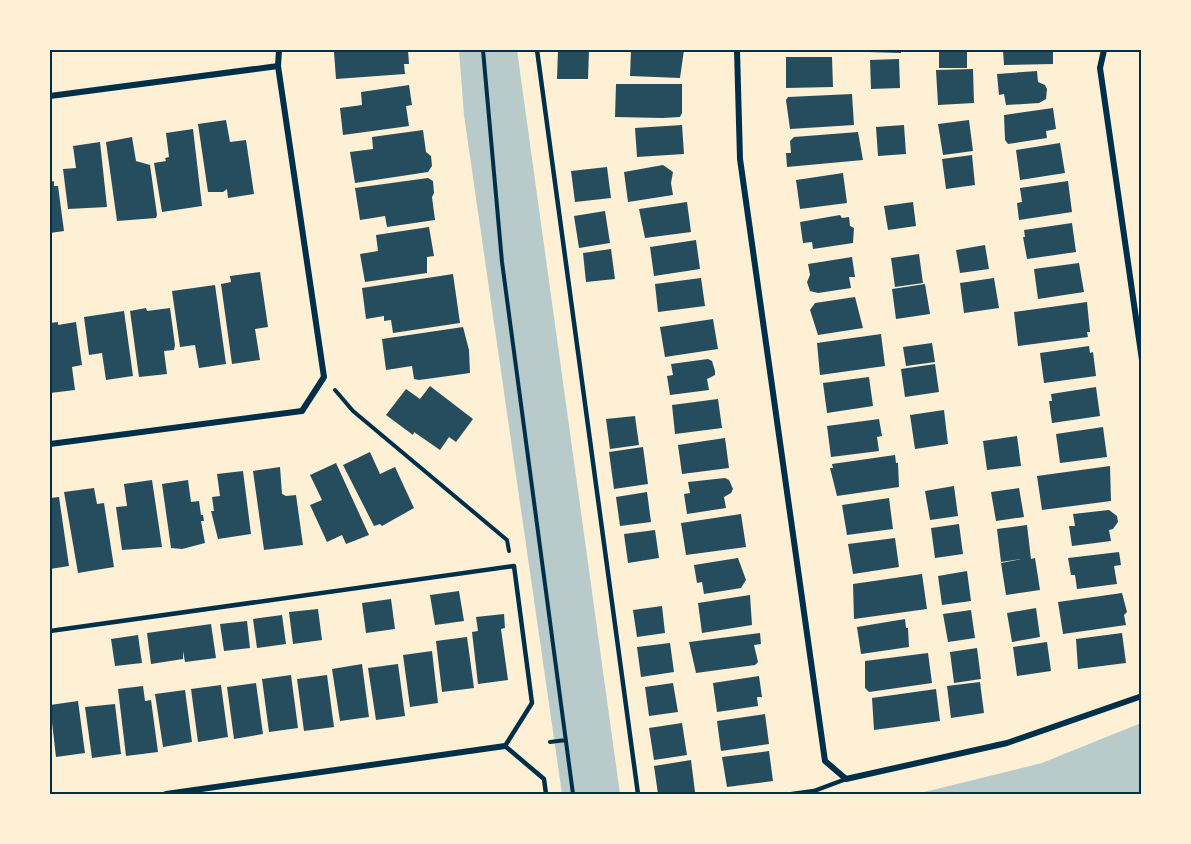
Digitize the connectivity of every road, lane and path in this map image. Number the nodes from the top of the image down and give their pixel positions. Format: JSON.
{"nodes":[{"id":1,"x":279,"y":50,"type":"edge"},
{"id":2,"x":483,"y":50,"type":"edge"},
{"id":3,"x":537,"y":50,"type":"edge"},
{"id":4,"x":737,"y":50,"type":"edge"},
{"id":5,"x":1104,"y":50,"type":"edge"},
{"id":6,"x":278,"y":66,"type":"junction"},
{"id":7,"x":50,"y":96,"type":"edge"},
{"id":8,"x":1142,"y":360,"type":"edge"},
{"id":9,"x":324,"y":377,"type":"junction"},
{"id":10,"x":50,"y":444,"type":"edge"},
{"id":11,"x":514,"y":566,"type":"junction"},
{"id":12,"x":50,"y":631,"type":"edge"},
{"id":13,"x":1142,"y":696,"type":"edge"},
{"id":14,"x":566,"y":740,"type":"junction"},
{"id":15,"x":550,"y":742,"type":"dead end"},
{"id":16,"x":505,"y":746,"type":"junction"},
{"id":17,"x":846,"y":779,"type":"junction"},
{"id":18,"x":166,"y":795,"type":"edge"},
{"id":19,"x":546,"y":795,"type":"edge"},
{"id":20,"x":573,"y":795,"type":"edge"},
{"id":21,"x":638,"y":795,"type":"edge"},
{"id":22,"x":792,"y":795,"type":"edge"}],
"edges":[{"from":1,"to":6,"type":"street"},
{"from":2,"to":14,"type":"path"},
{"from":3,"to":21,"type":"lane"},
{"from":4,"to":17,"type":"street"},
{"from":5,"to":8,"type":"street"},
{"from":6,"to":7,"type":"street"},
{"from":6,"to":9,"type":"street"},
{"from":9,"to":10,"type":"street"},
{"from":9,"to":11,"type":"path"},
{"from":11,"to":12,"type":"lane"},
{"from":11,"to":16,"type":"lane"},
{"from":13,"to":17,"type":"street"},
{"from":14,"to":15,"type":"path"},
{"from":14,"to":20,"type":"path"},
{"from":16,"to":18,"type":"street"},
{"from":16,"to":19,"type":"lane"},
{"from":17,"to":22,"type":"lane"}]}
